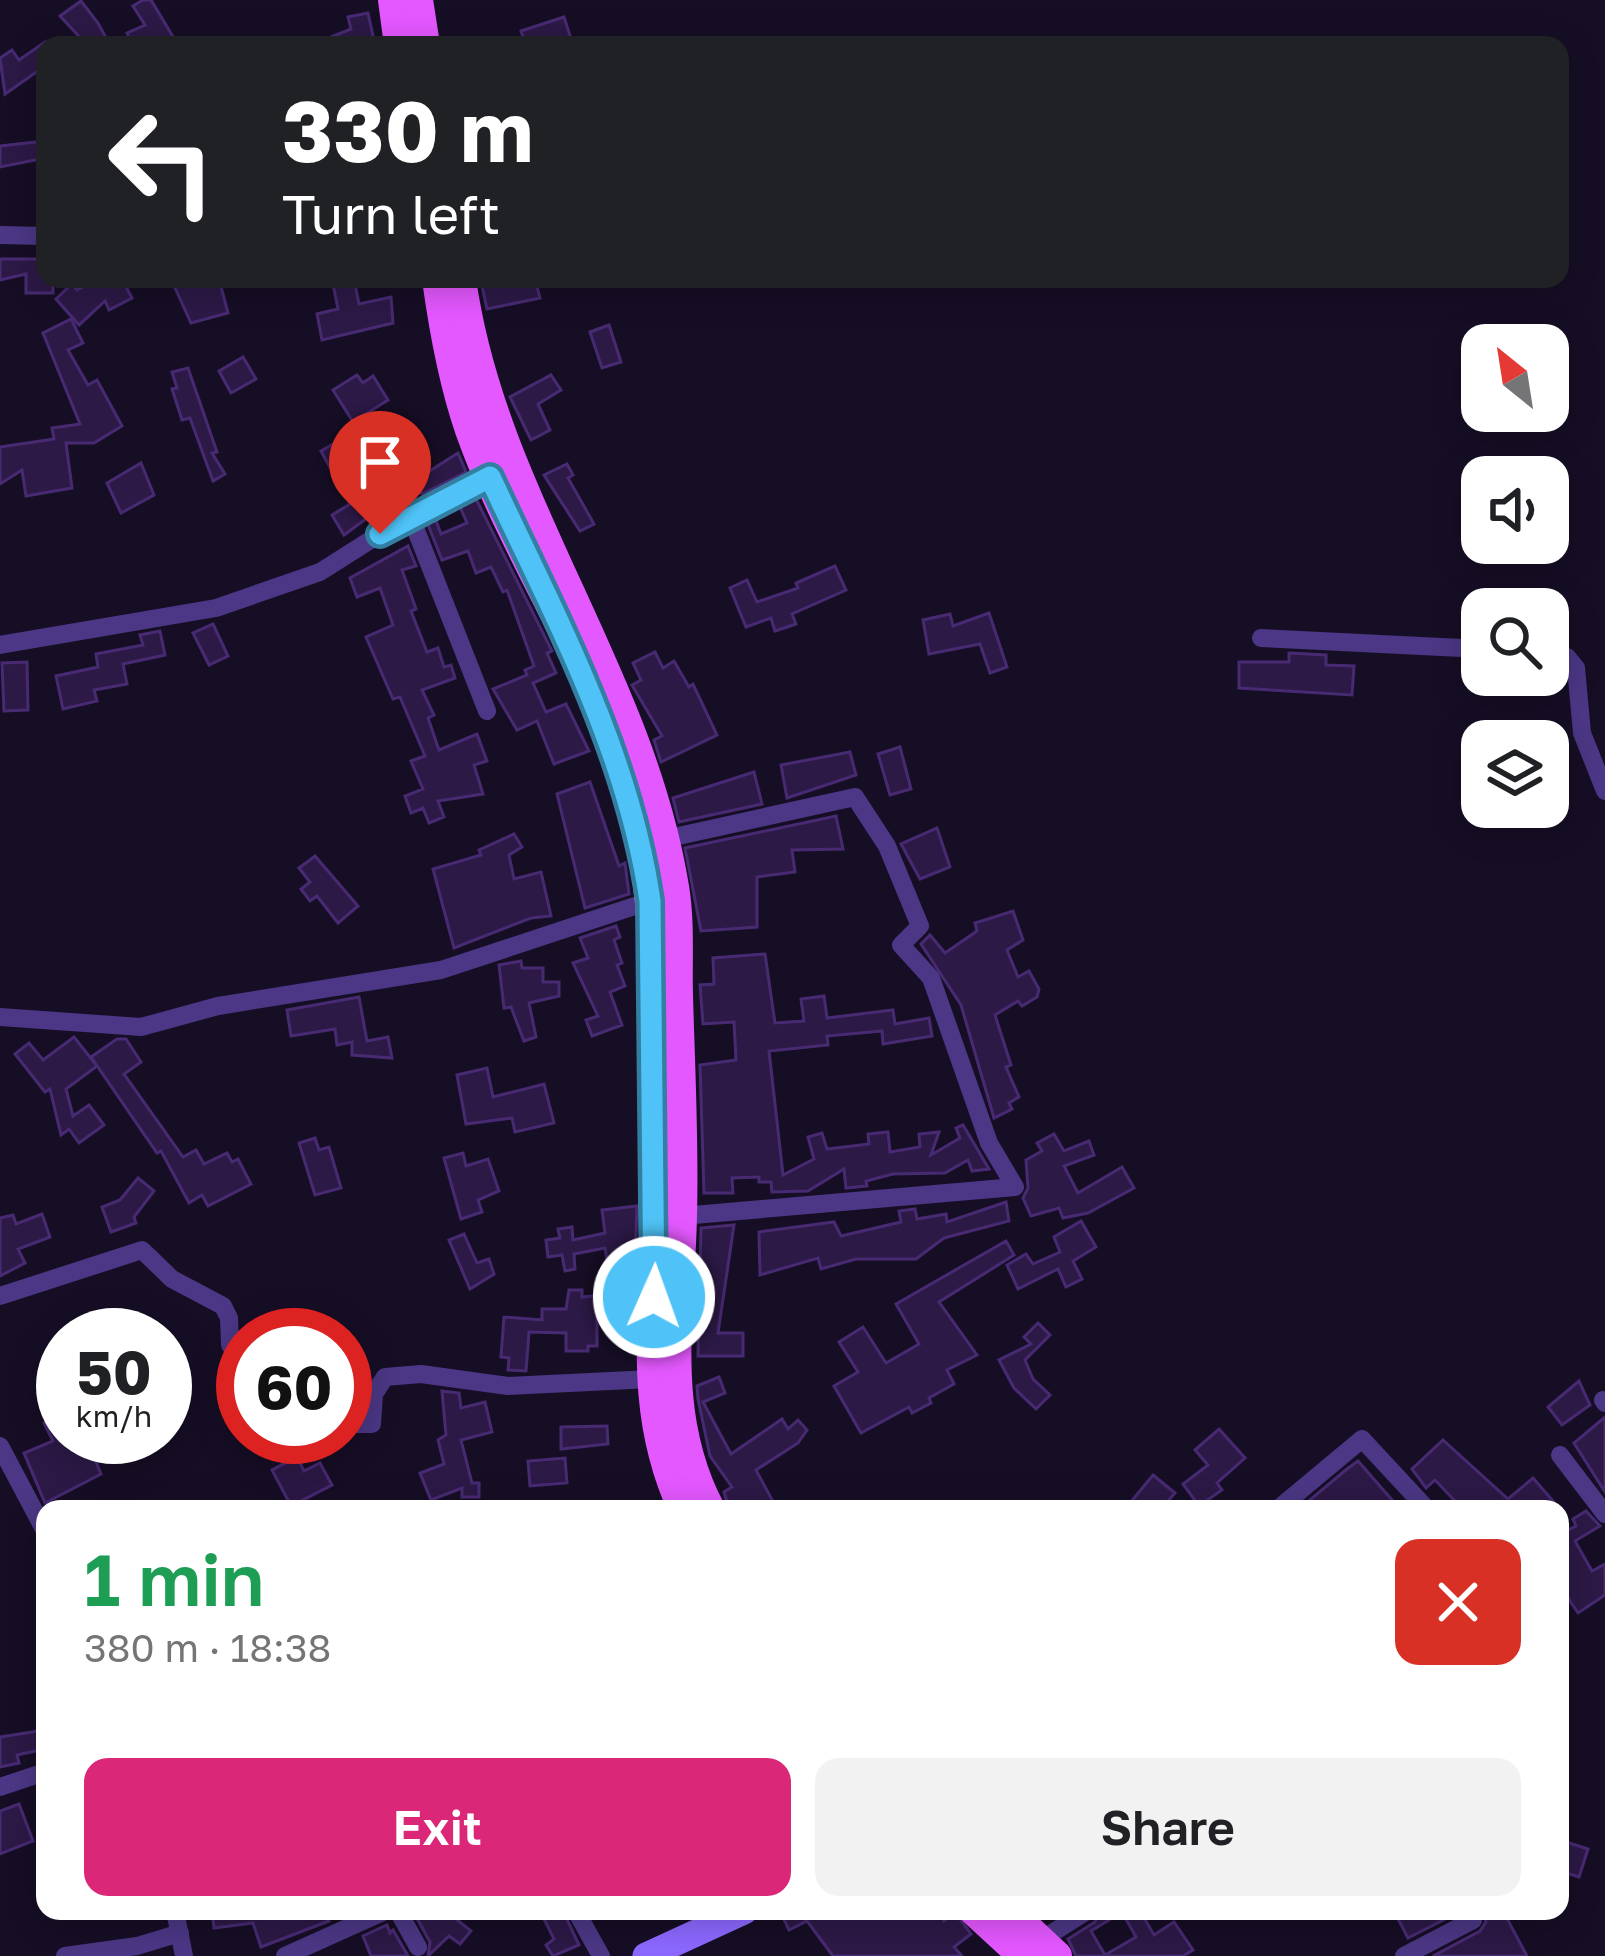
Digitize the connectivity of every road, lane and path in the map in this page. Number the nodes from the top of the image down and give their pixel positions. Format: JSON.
{"nodes":[{"id":1,"x":393,"y":0,"type":"edge"},
{"id":2,"x":418,"y":0,"type":"edge"},
{"id":3,"x":398,"y":36,"type":"edge"},
{"id":4,"x":424,"y":36,"type":"edge"},
{"id":5,"x":0,"y":236,"type":"edge"},
{"id":6,"x":36,"y":236,"type":"edge"},
{"id":7,"x":439,"y":288,"type":"edge"},
{"id":8,"x":463,"y":288,"type":"edge"},
{"id":9,"x":501,"y":472,"type":"junction"},
{"id":10,"x":410,"y":515,"type":"junction"},
{"id":11,"x":1261,"y":638,"type":"dead end"},
{"id":12,"x":0,"y":645,"type":"edge"},
{"id":13,"x":1461,"y":648,"type":"edge"},
{"id":14,"x":1569,"y":659,"type":"edge"},
{"id":15,"x":487,"y":710,"type":"dead end"},
{"id":16,"x":1605,"y":791,"type":"edge"},
{"id":17,"x":665,"y":839,"type":"junction"},
{"id":18,"x":663,"y":897,"type":"junction"},
{"id":19,"x":0,"y":1017,"type":"edge"},
{"id":20,"x":682,"y":1216,"type":"junction"},
{"id":21,"x":0,"y":1296,"type":"edge"},
{"id":22,"x":224,"y":1308,"type":"edge"},
{"id":23,"x":651,"y":1379,"type":"junction"},
{"id":24,"x":372,"y":1424,"type":"edge"},
{"id":25,"x":0,"y":1446,"type":"edge"},
{"id":26,"x":1560,"y":1455,"type":"dead end"},
{"id":27,"x":680,"y":1500,"type":"edge"},
{"id":28,"x":706,"y":1500,"type":"edge"},
{"id":29,"x":1289,"y":1500,"type":"edge"},
{"id":30,"x":1419,"y":1500,"type":"edge"},
{"id":31,"x":36,"y":1514,"type":"edge"},
{"id":32,"x":1605,"y":1514,"type":"edge"},
{"id":33,"x":36,"y":1775,"type":"edge"},
{"id":34,"x":0,"y":1787,"type":"edge"},
{"id":35,"x":177,"y":1920,"type":"edge"},
{"id":36,"x":367,"y":1920,"type":"edge"},
{"id":37,"x":403,"y":1920,"type":"edge"},
{"id":38,"x":581,"y":1920,"type":"edge"},
{"id":39,"x":723,"y":1920,"type":"edge"},
{"id":40,"x":989,"y":1920,"type":"edge"},
{"id":41,"x":1017,"y":1920,"type":"edge"},
{"id":42,"x":1076,"y":1920,"type":"edge"},
{"id":43,"x":1472,"y":1921,"type":"dead end"},
{"id":44,"x":180,"y":1933,"type":"junction"},
{"id":45,"x":336,"y":1935,"type":"junction"},
{"id":46,"x":663,"y":1945,"type":"edge"},
{"id":47,"x":418,"y":1947,"type":"dead end"},
{"id":48,"x":1040,"y":1951,"type":"edge"},
{"id":49,"x":65,"y":1956,"type":"edge"},
{"id":50,"x":184,"y":1956,"type":"edge"},
{"id":51,"x":285,"y":1956,"type":"edge"},
{"id":52,"x":346,"y":1956,"type":"edge"},
{"id":53,"x":601,"y":1956,"type":"edge"},
{"id":54,"x":1404,"y":1956,"type":"edge"}],
"edges":[{"from":1,"to":3,"type":"main road"},
{"from":2,"to":4,"type":"main road"},
{"from":5,"to":6,"type":"street"},
{"from":7,"to":9,"type":"main road"},
{"from":8,"to":9,"type":"main road"},
{"from":9,"to":10,"type":"street"},
{"from":9,"to":17,"type":"main road"},
{"from":9,"to":18,"type":"main road"},
{"from":10,"to":12,"type":"street"},
{"from":10,"to":15,"type":"street"},
{"from":11,"to":13,"type":"street"},
{"from":14,"to":16,"type":"street"},
{"from":17,"to":18,"type":"main road"},
{"from":17,"to":20,"type":"street"},
{"from":18,"to":19,"type":"street"},
{"from":18,"to":20,"type":"main road"},
{"from":18,"to":23,"type":"main road"},
{"from":20,"to":28,"type":"main road"},
{"from":21,"to":22,"type":"street"},
{"from":23,"to":24,"type":"street"},
{"from":23,"to":27,"type":"main road"},
{"from":25,"to":31,"type":"street"},
{"from":26,"to":32,"type":"street"},
{"from":29,"to":30,"type":"street"},
{"from":33,"to":34,"type":"street"},
{"from":35,"to":44,"type":"street"},
{"from":36,"to":45,"type":"street"},
{"from":37,"to":47,"type":"street"},
{"from":38,"to":53,"type":"street"},
{"from":39,"to":46,"type":"main road"},
{"from":40,"to":48,"type":"main road"},
{"from":41,"to":48,"type":"main road"},
{"from":42,"to":48,"type":"street"},
{"from":43,"to":54,"type":"street"},
{"from":44,"to":49,"type":"street"},
{"from":44,"to":50,"type":"street"},
{"from":45,"to":51,"type":"street"},
{"from":45,"to":52,"type":"street"}]}
